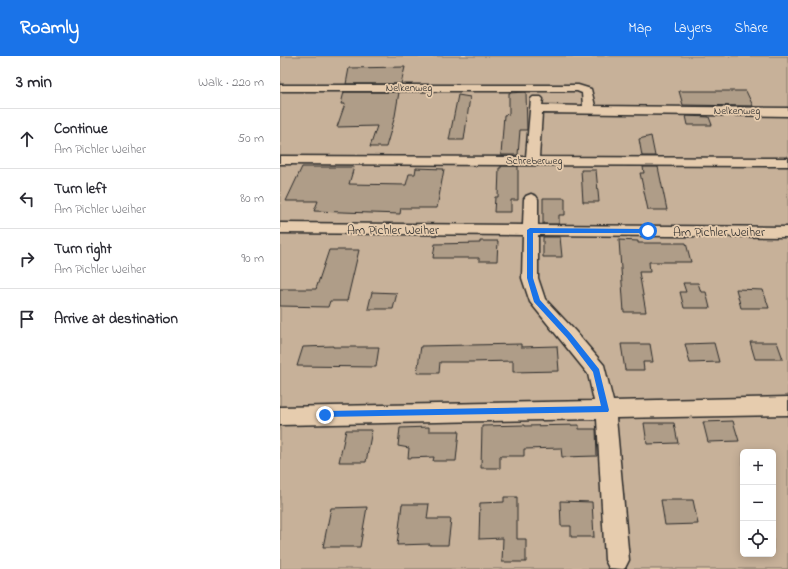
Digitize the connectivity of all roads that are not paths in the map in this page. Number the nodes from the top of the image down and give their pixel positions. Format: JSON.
{"nodes":[{"id":1,"x":280,"y":88,"type":"edge"},
{"id":2,"x":538,"y":88,"type":"junction"},
{"id":3,"x":536,"y":109,"type":"junction"},
{"id":4,"x":590,"y":110,"type":"junction"},
{"id":5,"x":788,"y":112,"type":"edge"},
{"id":6,"x":280,"y":160,"type":"edge"},
{"id":7,"x":532,"y":161,"type":"junction"},
{"id":8,"x":788,"y":162,"type":"edge"},
{"id":9,"x":531,"y":199,"type":"dead end"},
{"id":10,"x":280,"y":228,"type":"edge"},
{"id":11,"x":530,"y":230,"type":"junction"},
{"id":12,"x":788,"y":232,"type":"edge"},
{"id":13,"x":788,"y":406,"type":"edge"},
{"id":14,"x":606,"y":410,"type":"junction"},
{"id":15,"x":280,"y":416,"type":"edge"},
{"id":16,"x":617,"y":560,"type":"dead end"}],
"edges":[{"from":1,"to":2,"type":"street","name":"Nelkenweg"},
{"from":2,"to":3,"type":"street"},
{"from":2,"to":4,"type":"street","name":"Nelkenweg"},
{"from":3,"to":4,"type":"street","name":"Nelkenweg"},
{"from":3,"to":7,"type":"street"},
{"from":4,"to":5,"type":"street","name":"Nelkenweg"},
{"from":6,"to":7,"type":"street","name":"Schreberweg"},
{"from":7,"to":8,"type":"street","name":"Schreberweg"},
{"from":9,"to":11,"type":"street"},
{"from":10,"to":11,"type":"street","name":"Am Pichler Weiher"},
{"from":11,"to":12,"type":"street","name":"Am Pichler Weiher"},
{"from":11,"to":14,"type":"street"},
{"from":13,"to":14,"type":"street"},
{"from":14,"to":15,"type":"street"},
{"from":14,"to":16,"type":"street"}]}
